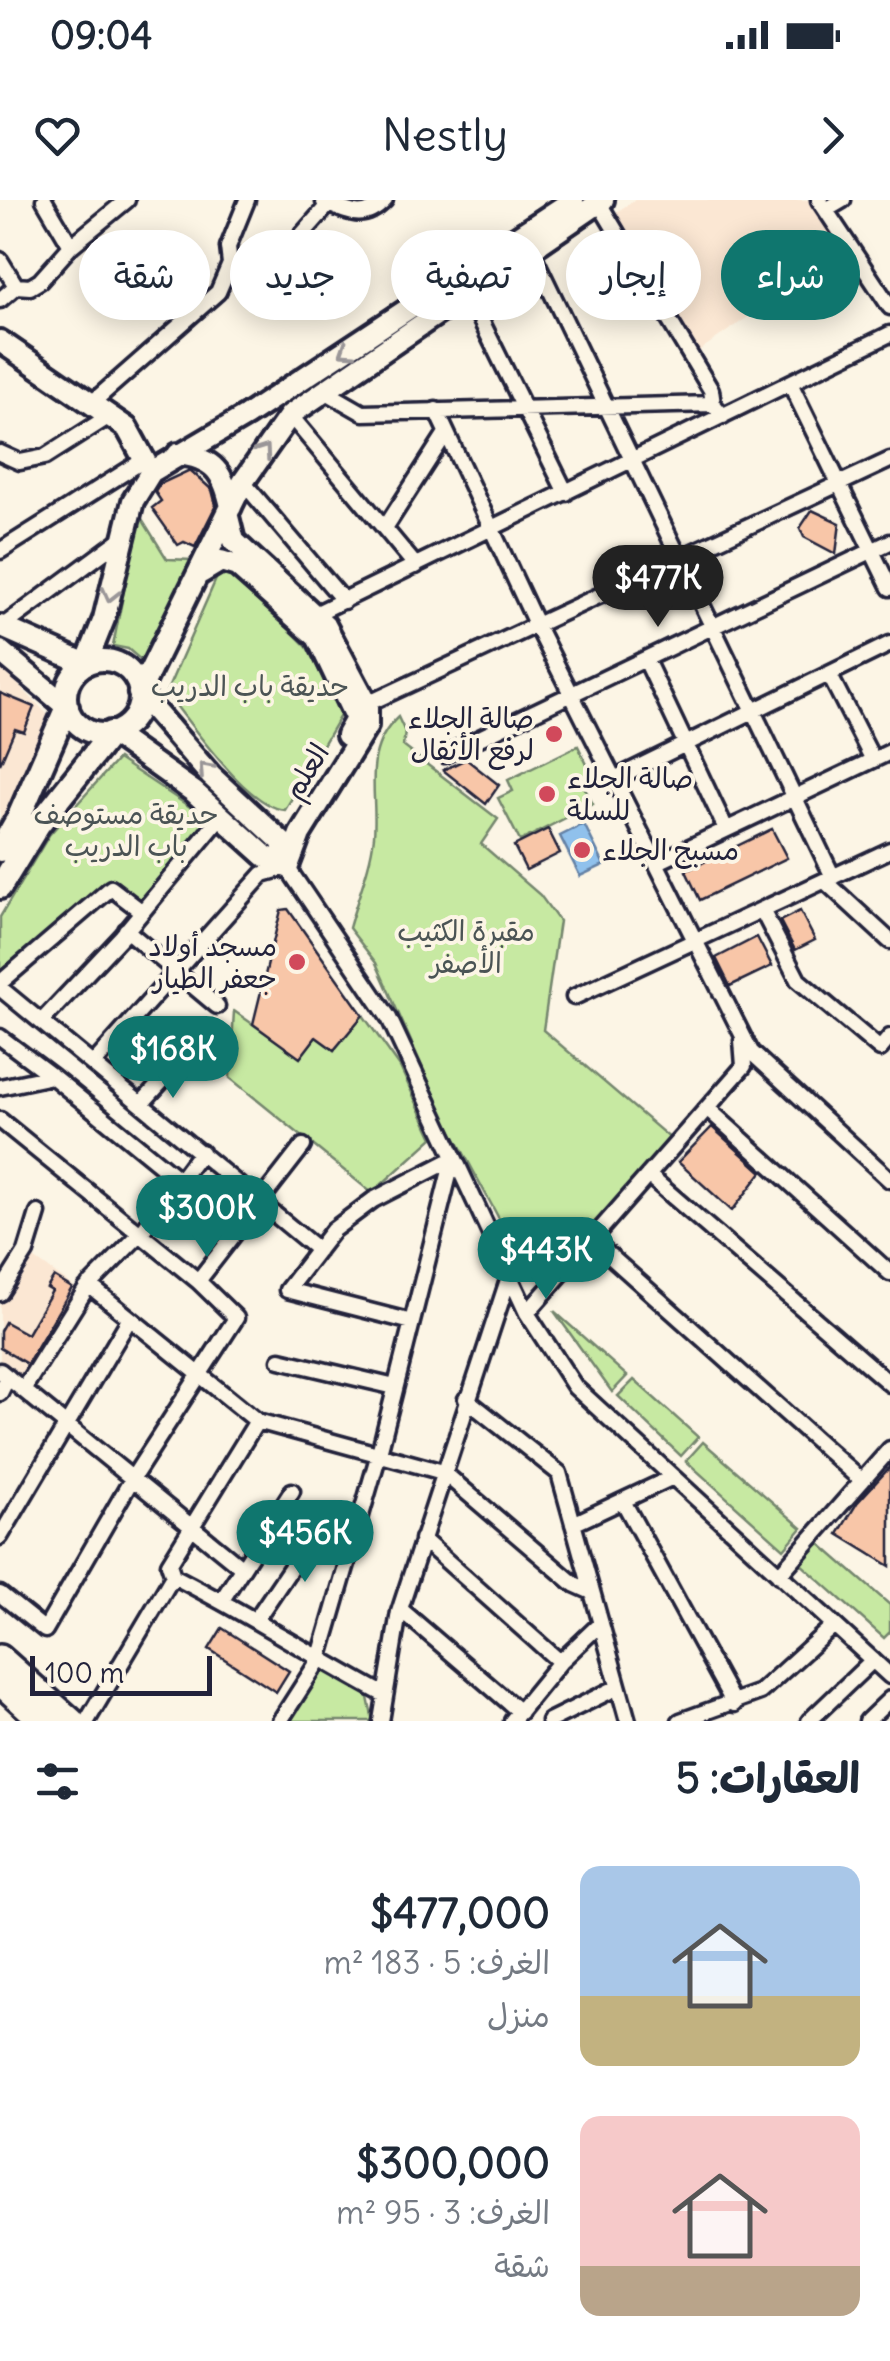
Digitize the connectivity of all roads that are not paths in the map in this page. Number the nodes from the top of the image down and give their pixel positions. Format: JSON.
{"nodes":[{"id":1,"x":44,"y":200,"type":"edge"},
{"id":2,"x":127,"y":200,"type":"edge"},
{"id":3,"x":247,"y":200,"type":"edge"},
{"id":4,"x":385,"y":200,"type":"edge"},
{"id":5,"x":843,"y":200,"type":"edge"},
{"id":6,"x":325,"y":202,"type":"edge"},
{"id":7,"x":601,"y":202,"type":"edge"},
{"id":8,"x":562,"y":203,"type":"edge"},
{"id":9,"x":823,"y":205,"type":"edge"},
{"id":10,"x":235,"y":230,"type":"edge"},
{"id":11,"x":305,"y":230,"type":"edge"},
{"id":12,"x":230,"y":242,"type":"edge"},
{"id":13,"x":546,"y":242,"type":"edge"},
{"id":14,"x":71,"y":246,"type":"junction"},
{"id":15,"x":0,"y":260,"type":"edge"},
{"id":16,"x":230,"y":264,"type":"joint"},
{"id":17,"x":546,"y":280,"type":"edge"},
{"id":18,"x":16,"y":286,"type":"junction"},
{"id":19,"x":0,"y":300,"type":"edge"},
{"id":20,"x":890,"y":307,"type":"edge"},
{"id":21,"x":429,"y":320,"type":"edge"},
{"id":22,"x":481,"y":320,"type":"edge"},
{"id":23,"x":890,"y":334,"type":"edge"},
{"id":24,"x":0,"y":341,"type":"edge"},
{"id":25,"x":790,"y":384,"type":"junction"},
{"id":26,"x":323,"y":390,"type":"junction"},
{"id":27,"x":102,"y":408,"type":"junction"},
{"id":28,"x":610,"y":408,"type":"junction"},
{"id":29,"x":436,"y":410,"type":"junction"},
{"id":30,"x":526,"y":410,"type":"junction"},
{"id":31,"x":718,"y":410,"type":"junction"},
{"id":32,"x":290,"y":415,"type":"junction"},
{"id":33,"x":446,"y":433,"type":"junction"},
{"id":34,"x":1,"y":451,"type":"edge"},
{"id":35,"x":178,"y":454,"type":"junction"},
{"id":36,"x":633,"y":460,"type":"junction"},
{"id":37,"x":890,"y":460,"type":"edge"},
{"id":38,"x":148,"y":466,"type":"junction"},
{"id":39,"x":243,"y":482,"type":"junction"},
{"id":40,"x":839,"y":484,"type":"junction"},
{"id":41,"x":566,"y":493,"type":"junction"},
{"id":42,"x":229,"y":512,"type":"junction"},
{"id":43,"x":384,"y":528,"type":"junction"},
{"id":44,"x":490,"y":530,"type":"junction"},
{"id":45,"x":125,"y":536,"type":"junction"},
{"id":46,"x":890,"y":542,"type":"edge"},
{"id":47,"x":2,"y":544,"type":"edge"},
{"id":48,"x":872,"y":550,"type":"junction"},
{"id":49,"x":679,"y":555,"type":"junction"},
{"id":50,"x":416,"y":566,"type":"junction"},
{"id":51,"x":200,"y":573,"type":"junction"},
{"id":52,"x":890,"y":588,"type":"edge"},
{"id":53,"x":344,"y":601,"type":"junction"},
{"id":54,"x":313,"y":615,"type":"junction"},
{"id":55,"x":537,"y":626,"type":"junction"},
{"id":56,"x":1,"y":627,"type":"edge"},
{"id":57,"x":714,"y":628,"type":"junction"},
{"id":58,"x":890,"y":644,"type":"edge"},
{"id":59,"x":0,"y":651,"type":"edge"},
{"id":60,"x":646,"y":660,"type":"junction"},
{"id":61,"x":86,"y":664,"type":"junction"},
{"id":62,"x":829,"y":674,"type":"junction"},
{"id":63,"x":139,"y":693,"type":"junction"},
{"id":64,"x":572,"y":696,"type":"junction"},
{"id":65,"x":67,"y":706,"type":"junction"},
{"id":66,"x":358,"y":708,"type":"junction"},
{"id":67,"x":753,"y":711,"type":"junction"},
{"id":68,"x":111,"y":733,"type":"junction"},
{"id":69,"x":685,"y":744,"type":"junction"},
{"id":70,"x":890,"y":752,"type":"edge"},
{"id":71,"x":444,"y":756,"type":"dead end"},
{"id":72,"x":873,"y":760,"type":"junction"},
{"id":73,"x":614,"y":779,"type":"junction"},
{"id":74,"x":795,"y":798,"type":"junction"},
{"id":75,"x":222,"y":817,"type":"junction"},
{"id":76,"x":726,"y":829,"type":"junction"},
{"id":77,"x":282,"y":842,"type":"junction"},
{"id":78,"x":0,"y":850,"type":"edge"},
{"id":79,"x":890,"y":850,"type":"edge"},
{"id":80,"x":265,"y":856,"type":"junction"},
{"id":81,"x":656,"y":863,"type":"junction"},
{"id":82,"x":287,"y":868,"type":"junction"},
{"id":83,"x":829,"y":879,"type":"junction"},
{"id":84,"x":0,"y":886,"type":"edge"},
{"id":85,"x":762,"y":910,"type":"junction"},
{"id":86,"x":142,"y":912,"type":"junction"},
{"id":87,"x":126,"y":930,"type":"junction"},
{"id":88,"x":696,"y":941,"type":"junction"},
{"id":89,"x":890,"y":941,"type":"edge"},
{"id":90,"x":178,"y":974,"type":"junction"},
{"id":91,"x":0,"y":985,"type":"edge"},
{"id":92,"x":574,"y":997,"type":"dead end"},
{"id":93,"x":218,"y":1006,"type":"dead end"},
{"id":94,"x":42,"y":1021,"type":"junction"},
{"id":95,"x":203,"y":1036,"type":"dead end"},
{"id":96,"x":742,"y":1036,"type":"junction"},
{"id":97,"x":0,"y":1037,"type":"edge"},
{"id":98,"x":890,"y":1037,"type":"edge"},
{"id":99,"x":94,"y":1063,"type":"junction"},
{"id":100,"x":52,"y":1076,"type":"junction"},
{"id":101,"x":0,"y":1087,"type":"edge"},
{"id":102,"x":142,"y":1104,"type":"junction"},
{"id":103,"x":706,"y":1108,"type":"junction"},
{"id":104,"x":0,"y":1120,"type":"edge"},
{"id":105,"x":303,"y":1146,"type":"dead end"},
{"id":106,"x":200,"y":1152,"type":"junction"},
{"id":107,"x":453,"y":1159,"type":"junction"},
{"id":108,"x":648,"y":1175,"type":"junction"},
{"id":109,"x":178,"y":1180,"type":"junction"},
{"id":110,"x":890,"y":1180,"type":"edge"},
{"id":111,"x":260,"y":1202,"type":"junction"},
{"id":112,"x":38,"y":1212,"type":"dead end"},
{"id":113,"x":140,"y":1234,"type":"junction"},
{"id":114,"x":592,"y":1239,"type":"junction"},
{"id":115,"x":318,"y":1250,"type":"junction"},
{"id":116,"x":890,"y":1251,"type":"edge"},
{"id":117,"x":884,"y":1268,"type":"edge"},
{"id":118,"x":510,"y":1277,"type":"junction"},
{"id":119,"x":198,"y":1281,"type":"junction"},
{"id":120,"x":90,"y":1285,"type":"junction"},
{"id":121,"x":0,"y":1293,"type":"edge"},
{"id":122,"x":527,"y":1312,"type":"junction"},
{"id":123,"x":130,"y":1318,"type":"junction"},
{"id":124,"x":412,"y":1322,"type":"junction"},
{"id":125,"x":280,"y":1360,"type":"dead end"},
{"id":126,"x":198,"y":1373,"type":"junction"},
{"id":127,"x":4,"y":1374,"type":"edge"},
{"id":128,"x":890,"y":1384,"type":"edge"},
{"id":129,"x":395,"y":1387,"type":"junction"},
{"id":130,"x":24,"y":1388,"type":"junction"},
{"id":131,"x":0,"y":1393,"type":"edge"},
{"id":132,"x":466,"y":1399,"type":"junction"},
{"id":133,"x":257,"y":1421,"type":"junction"},
{"id":134,"x":65,"y":1422,"type":"junction"},
{"id":135,"x":890,"y":1449,"type":"edge"},
{"id":136,"x":378,"y":1457,"type":"junction"},
{"id":137,"x":443,"y":1472,"type":"junction"},
{"id":138,"x":673,"y":1478,"type":"junction"},
{"id":139,"x":132,"y":1479,"type":"junction"},
{"id":140,"x":862,"y":1481,"type":"junction"},
{"id":141,"x":292,"y":1491,"type":"dead end"},
{"id":142,"x":623,"y":1501,"type":"junction"},
{"id":143,"x":281,"y":1508,"type":"junction"},
{"id":144,"x":574,"y":1524,"type":"junction"},
{"id":145,"x":190,"y":1529,"type":"junction"},
{"id":146,"x":0,"y":1537,"type":"edge"},
{"id":147,"x":422,"y":1539,"type":"junction"},
{"id":148,"x":241,"y":1567,"type":"junction"},
{"id":149,"x":779,"y":1575,"type":"junction"},
{"id":150,"x":173,"y":1576,"type":"junction"},
{"id":151,"x":592,"y":1592,"type":"junction"},
{"id":152,"x":0,"y":1594,"type":"edge"},
{"id":153,"x":222,"y":1600,"type":"junction"},
{"id":154,"x":400,"y":1609,"type":"junction"},
{"id":155,"x":257,"y":1618,"type":"junction"},
{"id":156,"x":601,"y":1623,"type":"junction"},
{"id":157,"x":834,"y":1624,"type":"junction"},
{"id":158,"x":0,"y":1658,"type":"edge"},
{"id":159,"x":318,"y":1660,"type":"junction"},
{"id":160,"x":872,"y":1660,"type":"junction"},
{"id":161,"x":560,"y":1662,"type":"junction"},
{"id":162,"x":890,"y":1676,"type":"edge"},
{"id":163,"x":0,"y":1682,"type":"edge"},
{"id":164,"x":618,"y":1687,"type":"junction"},
{"id":165,"x":384,"y":1694,"type":"junction"},
{"id":166,"x":890,"y":1699,"type":"edge"},
{"id":167,"x":734,"y":1704,"type":"junction"},
{"id":168,"x":516,"y":1716,"type":"edge"},
{"id":169,"x":43,"y":1721,"type":"edge"},
{"id":170,"x":70,"y":1721,"type":"edge"},
{"id":171,"x":87,"y":1721,"type":"edge"},
{"id":172,"x":280,"y":1721,"type":"edge"},
{"id":173,"x":381,"y":1721,"type":"edge"},
{"id":174,"x":549,"y":1721,"type":"edge"},
{"id":175,"x":628,"y":1721,"type":"edge"},
{"id":176,"x":680,"y":1721,"type":"edge"},
{"id":177,"x":809,"y":1721,"type":"edge"},
{"id":178,"x":867,"y":1721,"type":"edge"}],
"edges":[{"from":1,"to":14,"type":"street"},
{"from":2,"to":14,"type":"street"},
{"from":3,"to":10,"type":"street"},
{"from":4,"to":6,"type":"street"},
{"from":5,"to":9,"type":"street"},
{"from":6,"to":11,"type":"street"},
{"from":7,"to":13,"type":"main road"},
{"from":7,"to":31,"type":"street"},
{"from":8,"to":35,"type":"main road","one_way":true},
{"from":9,"to":20,"type":"street"},
{"from":12,"to":16,"type":"street"},
{"from":14,"to":18,"type":"street"},
{"from":15,"to":18,"type":"street"},
{"from":16,"to":27,"type":"street"},
{"from":17,"to":28,"type":"street"},
{"from":18,"to":19,"type":"street"},
{"from":21,"to":26,"type":"main road"},
{"from":22,"to":30,"type":"street"},
{"from":23,"to":25,"type":"street"},
{"from":24,"to":27,"type":"main road"},
{"from":25,"to":31,"type":"street"},
{"from":25,"to":40,"type":"street"},
{"from":26,"to":29,"type":"street"},
{"from":26,"to":32,"type":"main road"},
{"from":27,"to":34,"type":"street"},
{"from":27,"to":38,"type":"main road"},
{"from":28,"to":30,"type":"street"},
{"from":28,"to":31,"type":"street"},
{"from":28,"to":36,"type":"street"},
{"from":29,"to":30,"type":"street"},
{"from":29,"to":33,"type":"street"},
{"from":30,"to":41,"type":"street"},
{"from":31,"to":36,"type":"street"},
{"from":39,"to":32,"type":"main road","one_way":true},
{"from":32,"to":43,"type":"street"},
{"from":33,"to":43,"type":"street"},
{"from":33,"to":44,"type":"street"},
{"from":35,"to":38,"type":"main road"},
{"from":35,"to":42,"type":"main road"},
{"from":36,"to":41,"type":"street"},
{"from":36,"to":49,"type":"street"},
{"from":37,"to":40,"type":"street"},
{"from":38,"to":45,"type":"main road"},
{"from":38,"to":47,"type":"street"},
{"from":39,"to":42,"type":"main road"},
{"from":39,"to":53,"type":"street"},
{"from":40,"to":48,"type":"street"},
{"from":40,"to":49,"type":"street"},
{"from":41,"to":44,"type":"street"},
{"from":42,"to":51,"type":"main road"},
{"from":42,"to":54,"type":"main road"},
{"from":43,"to":50,"type":"street"},
{"from":44,"to":50,"type":"street"},
{"from":44,"to":55,"type":"street"},
{"from":45,"to":56,"type":"street"},
{"from":45,"to":61,"type":"main road","one_way":true},
{"from":46,"to":48,"type":"street"},
{"from":48,"to":52,"type":"street"},
{"from":48,"to":57,"type":"street"},
{"from":49,"to":55,"type":"street"},
{"from":49,"to":57,"type":"street"},
{"from":50,"to":53,"type":"street"},
{"from":51,"to":63,"type":"main road"},
{"from":51,"to":66,"type":"main road"},
{"from":53,"to":54,"type":"street"},
{"from":54,"to":66,"type":"main road"},
{"from":55,"to":64,"type":"street"},
{"from":55,"to":66,"type":"street"},
{"from":56,"to":61,"type":"main road"},
{"from":57,"to":60,"type":"street"},
{"from":57,"to":67,"type":"street"},
{"from":58,"to":62,"type":"street"},
{"from":59,"to":65,"type":"main road"},
{"from":60,"to":64,"type":"street"},
{"from":60,"to":69,"type":"street"},
{"from":61,"to":63,"type":"main road"},
{"from":61,"to":65,"type":"main road"},
{"from":62,"to":67,"type":"street"},
{"from":62,"to":72,"type":"street"},
{"from":63,"to":68,"type":"main road"},
{"from":77,"to":63,"type":"main road","one_way":true},
{"from":64,"to":71,"type":"street"},
{"from":64,"to":73,"type":"street"},
{"from":65,"to":68,"type":"main road"},
{"from":65,"to":78,"type":"main road"},
{"from":66,"to":77,"type":"main road","name":"العلم"},
{"from":66,"to":82,"type":"main road","name":"العلم"},
{"from":67,"to":69,"type":"street"},
{"from":67,"to":74,"type":"street"},
{"from":68,"to":75,"type":"main road"},
{"from":68,"to":84,"type":"main road"},
{"from":69,"to":73,"type":"street"},
{"from":69,"to":76,"type":"street"},
{"from":70,"to":72,"type":"street"},
{"from":72,"to":74,"type":"street"},
{"from":73,"to":81,"type":"street"},
{"from":74,"to":76,"type":"street"},
{"from":74,"to":83,"type":"street"},
{"from":75,"to":80,"type":"main road"},
{"from":75,"to":86,"type":"street"},
{"from":76,"to":81,"type":"street"},
{"from":77,"to":80,"type":"main road","name":"العلم"},
{"from":77,"to":82,"type":"main road"},
{"from":79,"to":83,"type":"street"},
{"from":80,"to":82,"type":"main road"},
{"from":81,"to":88,"type":"street"},
{"from":82,"to":90,"type":"street"},
{"from":82,"to":107,"type":"street"},
{"from":83,"to":85,"type":"street"},
{"from":83,"to":89,"type":"street"},
{"from":85,"to":88,"type":"street"},
{"from":85,"to":98,"type":"street"},
{"from":86,"to":87,"type":"street"},
{"from":86,"to":91,"type":"street"},
{"from":87,"to":90,"type":"street"},
{"from":87,"to":94,"type":"street"},
{"from":88,"to":92,"type":"street"},
{"from":88,"to":96,"type":"street"},
{"from":90,"to":93,"type":"street"},
{"from":90,"to":99,"type":"street"},
{"from":91,"to":94,"type":"street"},
{"from":94,"to":99,"type":"street"},
{"from":95,"to":102,"type":"street"},
{"from":96,"to":103,"type":"street"},
{"from":96,"to":110,"type":"street"},
{"from":97,"to":100,"type":"street"},
{"from":99,"to":102,"type":"street"},
{"from":100,"to":101,"type":"street"},
{"from":100,"to":109,"type":"street"},
{"from":102,"to":106,"type":"street"},
{"from":103,"to":108,"type":"street"},
{"from":103,"to":117,"type":"street"},
{"from":104,"to":113,"type":"street"},
{"from":105,"to":111,"type":"street"},
{"from":106,"to":109,"type":"street"},
{"from":106,"to":111,"type":"street"},
{"from":107,"to":115,"type":"street"},
{"from":107,"to":118,"type":"street"},
{"from":107,"to":124,"type":"street"},
{"from":108,"to":114,"type":"street"},
{"from":108,"to":128,"type":"street"},
{"from":109,"to":113,"type":"street"},
{"from":111,"to":115,"type":"street"},
{"from":111,"to":119,"type":"street"},
{"from":112,"to":121,"type":"street"},
{"from":113,"to":119,"type":"street"},
{"from":113,"to":120,"type":"street"},
{"from":114,"to":122,"type":"street"},
{"from":114,"to":140,"type":"street"},
{"from":115,"to":124,"type":"street"},
{"from":116,"to":117,"type":"street"},
{"from":118,"to":122,"type":"street"},
{"from":118,"to":132,"type":"street"},
{"from":119,"to":126,"type":"street"},
{"from":120,"to":123,"type":"street"},
{"from":120,"to":130,"type":"street"},
{"from":122,"to":138,"type":"street"},
{"from":123,"to":126,"type":"street"},
{"from":123,"to":134,"type":"street"},
{"from":124,"to":129,"type":"street"},
{"from":125,"to":129,"type":"street"},
{"from":126,"to":133,"type":"street"},
{"from":126,"to":139,"type":"street"},
{"from":127,"to":130,"type":"street"},
{"from":127,"to":131,"type":"street"},
{"from":129,"to":136,"type":"street"},
{"from":130,"to":134,"type":"street"},
{"from":132,"to":137,"type":"street"},
{"from":132,"to":144,"type":"street"},
{"from":133,"to":136,"type":"street"},
{"from":133,"to":145,"type":"street"},
{"from":134,"to":139,"type":"street"},
{"from":134,"to":146,"type":"street"},
{"from":135,"to":140,"type":"street"},
{"from":136,"to":137,"type":"street"},
{"from":136,"to":159,"type":"street"},
{"from":137,"to":147,"type":"street"},
{"from":137,"to":151,"type":"street"},
{"from":138,"to":142,"type":"street"},
{"from":138,"to":149,"type":"street"},
{"from":139,"to":145,"type":"street"},
{"from":139,"to":152,"type":"street"},
{"from":140,"to":149,"type":"street"},
{"from":141,"to":143,"type":"street"},
{"from":142,"to":144,"type":"street"},
{"from":142,"to":167,"type":"street"},
{"from":143,"to":148,"type":"street"},
{"from":143,"to":155,"type":"street"},
{"from":144,"to":151,"type":"street"},
{"from":145,"to":148,"type":"street"},
{"from":145,"to":150,"type":"street"},
{"from":147,"to":154,"type":"street"},
{"from":147,"to":161,"type":"street"},
{"from":148,"to":153,"type":"street"},
{"from":149,"to":157,"type":"street"},
{"from":150,"to":153,"type":"street"},
{"from":150,"to":171,"type":"street"},
{"from":151,"to":156,"type":"street"},
{"from":153,"to":155,"type":"street"},
{"from":154,"to":165,"type":"street"},
{"from":154,"to":168,"type":"street"},
{"from":155,"to":159,"type":"street"},
{"from":156,"to":161,"type":"street"},
{"from":156,"to":164,"type":"street"},
{"from":157,"to":160,"type":"street"},
{"from":157,"to":167,"type":"street"},
{"from":158,"to":170,"type":"highway"},
{"from":159,"to":165,"type":"street"},
{"from":159,"to":172,"type":"street"},
{"from":160,"to":162,"type":"street"},
{"from":160,"to":177,"type":"street"},
{"from":161,"to":168,"type":"street"},
{"from":163,"to":169,"type":"highway"},
{"from":164,"to":174,"type":"street"},
{"from":164,"to":175,"type":"street"},
{"from":165,"to":173,"type":"street"},
{"from":166,"to":178,"type":"street"},
{"from":167,"to":176,"type":"street"}]}
